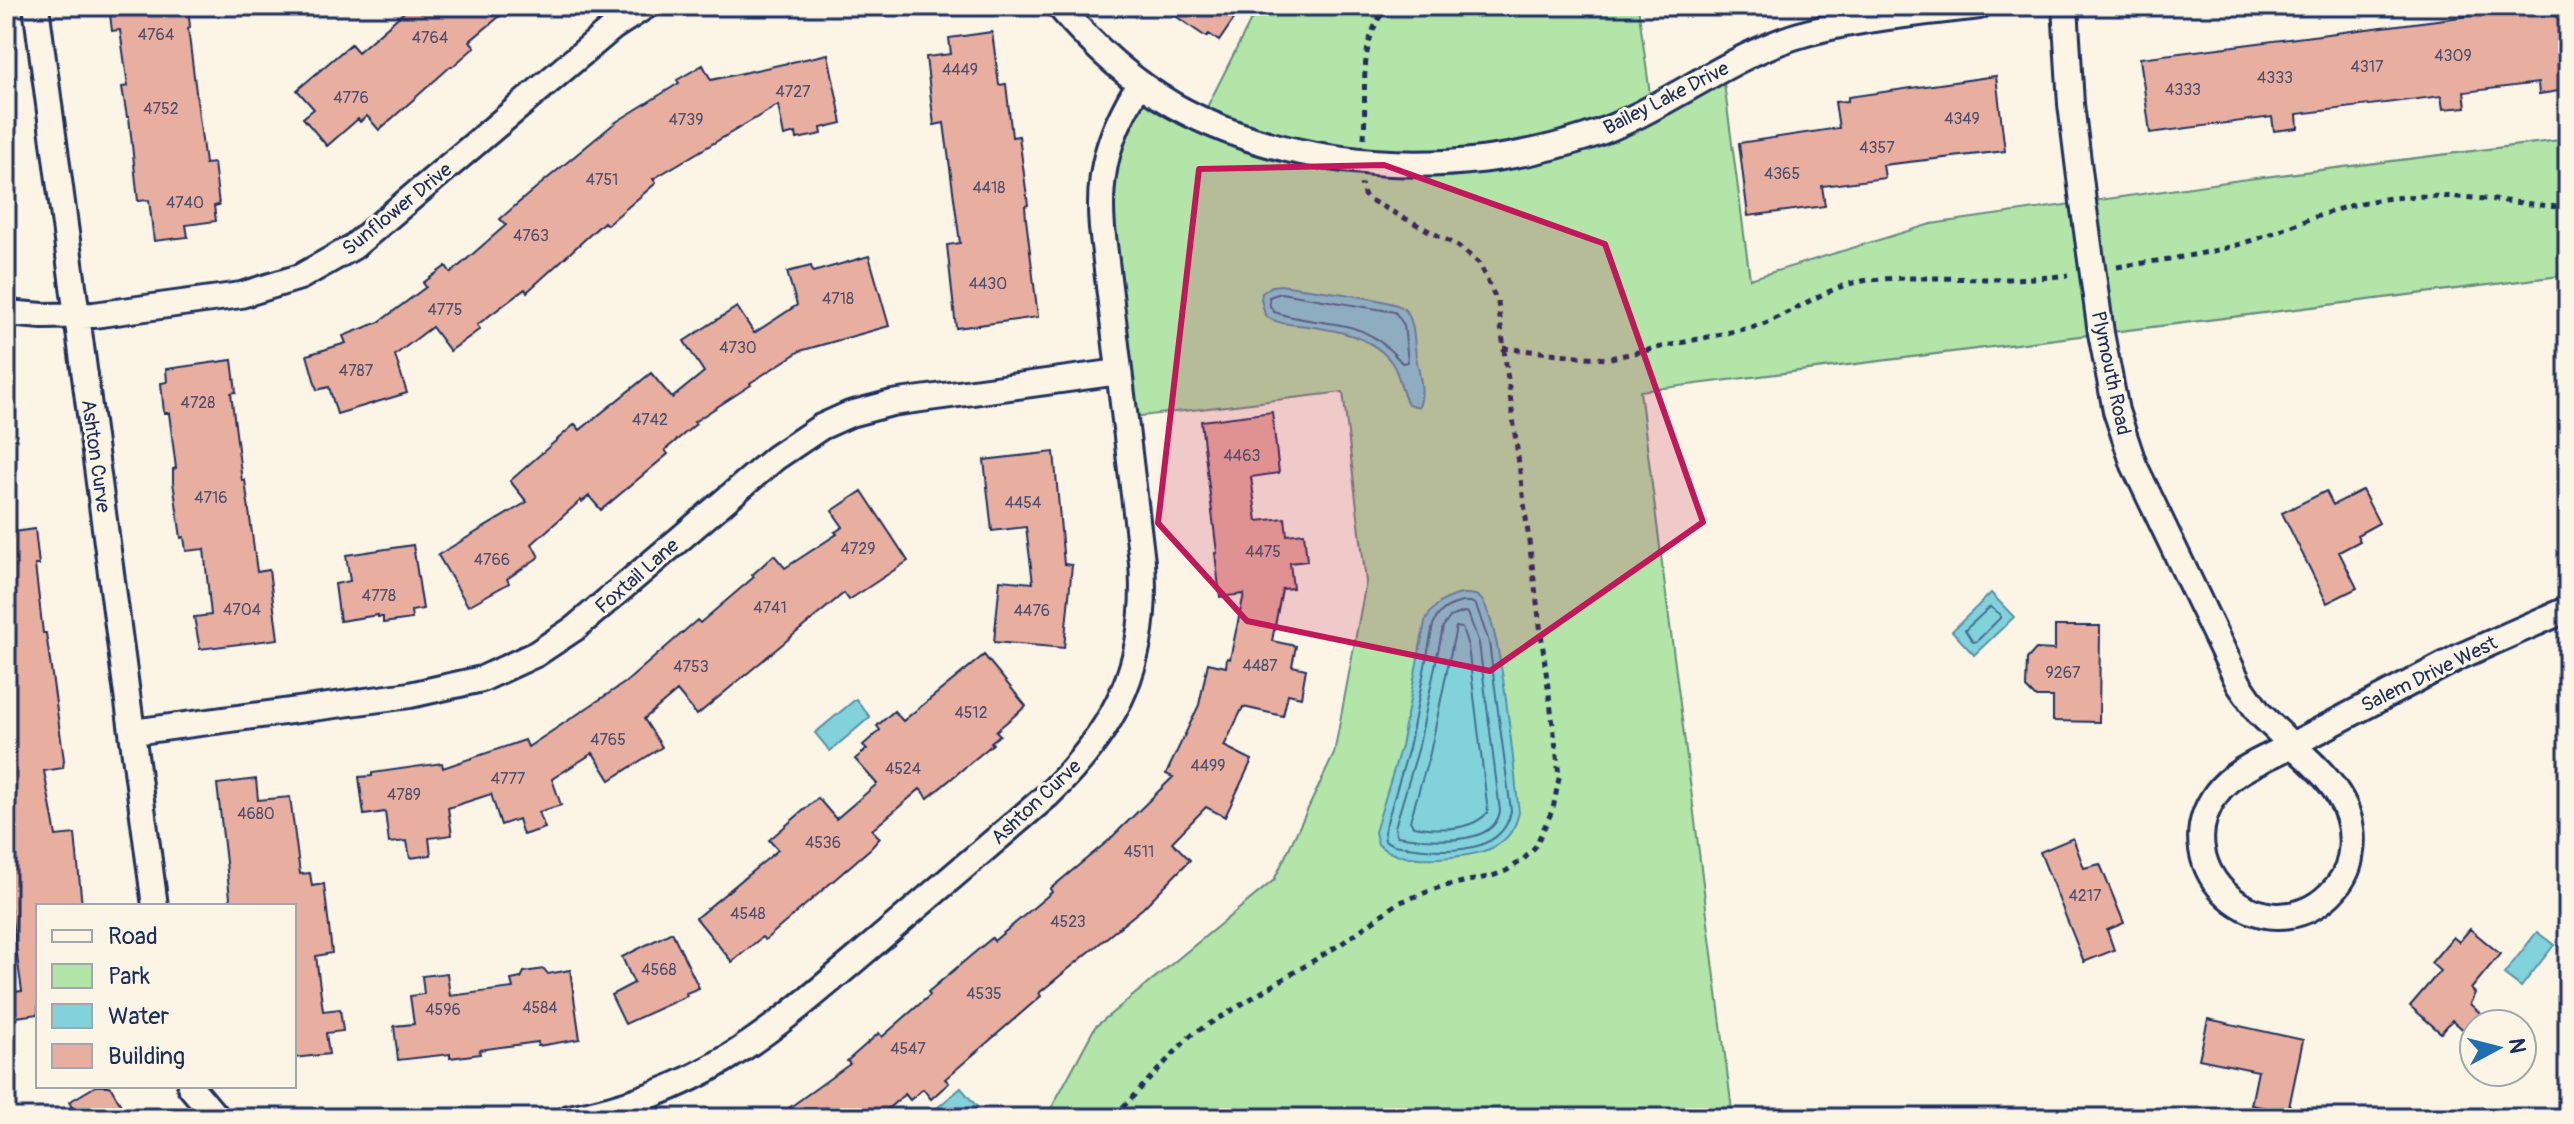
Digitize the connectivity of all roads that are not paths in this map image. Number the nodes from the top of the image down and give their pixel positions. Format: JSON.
{"nodes":[{"id":1,"x":36,"y":6,"type":"edge"},
{"id":2,"x":646,"y":6,"type":"edge"},
{"id":3,"x":1059,"y":6,"type":"edge"},
{"id":4,"x":1979,"y":6,"type":"edge"},
{"id":5,"x":2065,"y":6,"type":"edge"},
{"id":6,"x":1140,"y":83,"type":"junction"},
{"id":7,"x":6,"y":313,"type":"edge"},
{"id":8,"x":78,"y":316,"type":"junction"},
{"id":9,"x":1119,"y":372,"type":"junction"},
{"id":10,"x":2568,"y":609,"type":"edge"},
{"id":11,"x":133,"y":732,"type":"junction"},
{"id":12,"x":2292,"y":745,"type":"junction"},
{"id":13,"x":155,"y":904,"type":"edge"},
{"id":14,"x":192,"y":1088,"type":"edge"},
{"id":15,"x":217,"y":1118,"type":"edge"},
{"id":16,"x":569,"y":1118,"type":"edge"}],
"edges":[{"from":1,"to":8,"type":"street","name":"Ashton Curve"},
{"from":2,"to":8,"type":"street","name":"Sunflower Drive"},
{"from":3,"to":6,"type":"street","name":"Bailey Lake Drive"},
{"from":4,"to":6,"type":"street","name":"Bailey Lake Drive"},
{"from":5,"to":12,"type":"street","name":"Plymouth Road"},
{"from":6,"to":9,"type":"street","name":"Ashton Curve"},
{"from":7,"to":8,"type":"street","name":"Sunflower Drive"},
{"from":8,"to":11,"type":"street","name":"Ashton Curve"},
{"from":9,"to":11,"type":"street","name":"Foxtail Lane"},
{"from":9,"to":16,"type":"street","name":"Ashton Curve"},
{"from":10,"to":12,"type":"street","name":"Salem Drive West"},
{"from":11,"to":13,"type":"street","name":"Ashton Curve"},
{"from":12,"to":12,"type":"street","name":"Salem Drive West"},
{"from":14,"to":15,"type":"street"}]}
